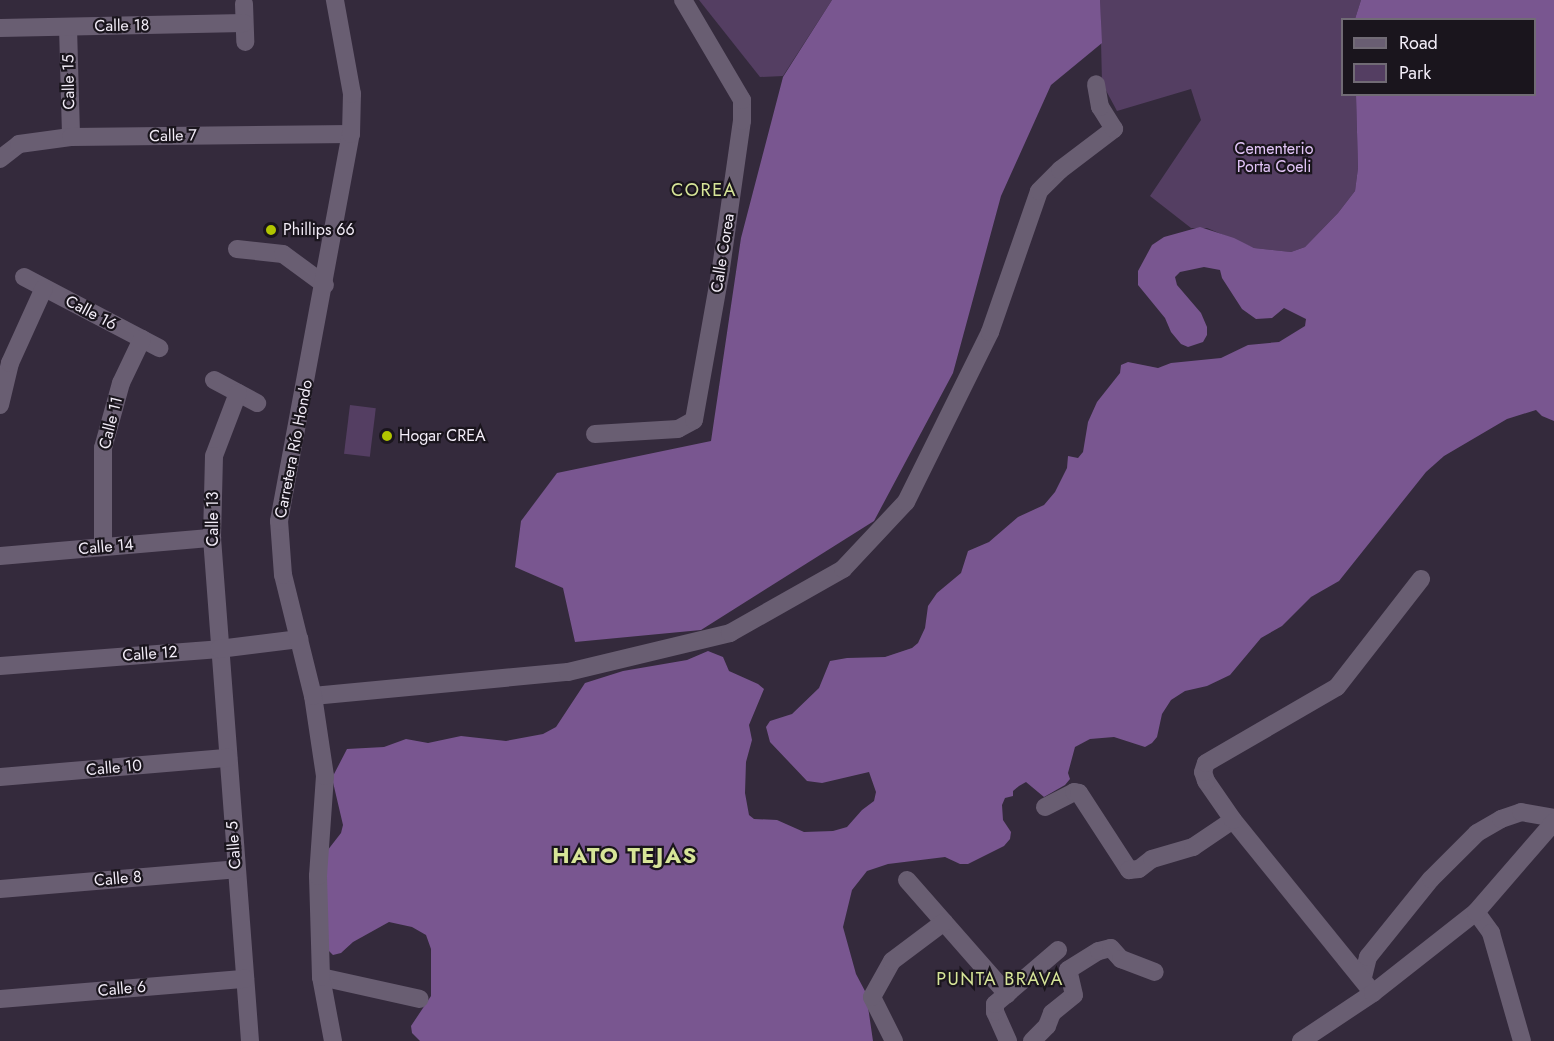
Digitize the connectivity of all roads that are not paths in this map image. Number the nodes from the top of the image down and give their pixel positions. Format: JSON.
{"nodes":[{"id":1,"x":335,"y":0,"type":"edge"},
{"id":2,"x":683,"y":0,"type":"edge"},
{"id":3,"x":244,"y":4,"type":"dead end"},
{"id":4,"x":244,"y":23,"type":"junction"},
{"id":5,"x":68,"y":27,"type":"junction"},
{"id":6,"x":0,"y":28,"type":"edge"},
{"id":7,"x":244,"y":42,"type":"dead end"},
{"id":8,"x":1096,"y":84,"type":"dead end"},
{"id":9,"x":351,"y":134,"type":"junction"},
{"id":10,"x":70,"y":137,"type":"junction"},
{"id":11,"x":0,"y":159,"type":"edge"},
{"id":12,"x":237,"y":249,"type":"dead end"},
{"id":13,"x":24,"y":277,"type":"dead end"},
{"id":14,"x":325,"y":285,"type":"junction"},
{"id":15,"x":44,"y":288,"type":"junction"},
{"id":16,"x":142,"y":339,"type":"junction"},
{"id":17,"x":159,"y":348,"type":"dead end"},
{"id":18,"x":214,"y":380,"type":"dead end"},
{"id":19,"x":238,"y":393,"type":"junction"},
{"id":20,"x":257,"y":403,"type":"dead end"},
{"id":21,"x":0,"y":405,"type":"edge"},
{"id":22,"x":595,"y":434,"type":"dead end"},
{"id":23,"x":212,"y":538,"type":"junction"},
{"id":24,"x":103,"y":547,"type":"junction"},
{"id":25,"x":0,"y":556,"type":"edge"},
{"id":26,"x":1421,"y":579,"type":"dead end"},
{"id":27,"x":299,"y":639,"type":"junction"},
{"id":28,"x":219,"y":649,"type":"junction"},
{"id":29,"x":0,"y":666,"type":"edge"},
{"id":30,"x":313,"y":696,"type":"junction"},
{"id":31,"x":228,"y":758,"type":"junction"},
{"id":32,"x":0,"y":777,"type":"edge"},
{"id":33,"x":1045,"y":807,"type":"dead end"},
{"id":34,"x":1233,"y":820,"type":"junction"},
{"id":35,"x":1554,"y":820,"type":"edge"},
{"id":36,"x":236,"y":869,"type":"junction"},
{"id":37,"x":907,"y":880,"type":"dead end"},
{"id":38,"x":0,"y":889,"type":"edge"},
{"id":39,"x":1476,"y":912,"type":"junction"},
{"id":40,"x":944,"y":922,"type":"junction"},
{"id":41,"x":1058,"y":950,"type":"dead end"},
{"id":42,"x":1155,"y":972,"type":"dead end"},
{"id":43,"x":321,"y":977,"type":"junction"},
{"id":44,"x":1363,"y":977,"type":"junction"},
{"id":45,"x":245,"y":979,"type":"junction"},
{"id":46,"x":1373,"y":993,"type":"junction"},
{"id":47,"x":1007,"y":994,"type":"junction"},
{"id":48,"x":0,"y":999,"type":"edge"},
{"id":49,"x":420,"y":999,"type":"dead end"},
{"id":50,"x":250,"y":1041,"type":"edge"},
{"id":51,"x":333,"y":1041,"type":"edge"},
{"id":52,"x":894,"y":1041,"type":"edge"},
{"id":53,"x":1008,"y":1041,"type":"edge"},
{"id":54,"x":1032,"y":1041,"type":"edge"},
{"id":55,"x":1301,"y":1041,"type":"edge"},
{"id":56,"x":1522,"y":1041,"type":"edge"}],
"edges":[{"from":1,"to":9,"type":"street","name":"Carretera Río Hondo"},
{"from":2,"to":22,"type":"street","name":"Calle Corea"},
{"from":3,"to":4,"type":"street"},
{"from":4,"to":5,"type":"street","name":"Calle 18"},
{"from":4,"to":7,"type":"street"},
{"from":5,"to":6,"type":"street","name":"Calle 18"},
{"from":5,"to":10,"type":"street","name":"Calle 15"},
{"from":8,"to":30,"type":"street"},
{"from":9,"to":10,"type":"street","name":"Calle 7"},
{"from":9,"to":14,"type":"street","name":"Carretera Río Hondo"},
{"from":10,"to":11,"type":"street","name":"Calle 7"},
{"from":12,"to":14,"type":"street"},
{"from":13,"to":15,"type":"street","name":"Calle 16"},
{"from":14,"to":27,"type":"street","name":"Carretera Río Hondo"},
{"from":15,"to":16,"type":"street","name":"Calle 16"},
{"from":15,"to":21,"type":"street"},
{"from":16,"to":17,"type":"street","name":"Calle 16"},
{"from":16,"to":24,"type":"street","name":"Calle 11"},
{"from":18,"to":19,"type":"street"},
{"from":19,"to":20,"type":"street"},
{"from":19,"to":23,"type":"street","name":"Calle 13"},
{"from":23,"to":24,"type":"street","name":"Calle 14"},
{"from":23,"to":28,"type":"street","name":"Calle 13"},
{"from":24,"to":25,"type":"street","name":"Calle 14"},
{"from":26,"to":34,"type":"street"},
{"from":27,"to":28,"type":"street","name":"Calle 12"},
{"from":27,"to":30,"type":"street","name":"Carretera Río Hondo"},
{"from":28,"to":29,"type":"street","name":"Calle 12"},
{"from":28,"to":31,"type":"street","name":"Calle 5"},
{"from":30,"to":43,"type":"street","name":"Carretera Río Hondo"},
{"from":31,"to":32,"type":"street","name":"Calle 10"},
{"from":31,"to":36,"type":"street","name":"Calle 5"},
{"from":33,"to":34,"type":"street"},
{"from":34,"to":44,"type":"street"},
{"from":35,"to":39,"type":"street"},
{"from":35,"to":44,"type":"street"},
{"from":36,"to":38,"type":"street","name":"Calle 8"},
{"from":36,"to":45,"type":"street","name":"Calle 5"},
{"from":37,"to":40,"type":"street"},
{"from":39,"to":46,"type":"street"},
{"from":39,"to":56,"type":"street"},
{"from":40,"to":47,"type":"street"},
{"from":40,"to":52,"type":"street"},
{"from":41,"to":47,"type":"street"},
{"from":42,"to":54,"type":"street"},
{"from":43,"to":49,"type":"street"},
{"from":43,"to":51,"type":"street","name":"Carretera Río Hondo"},
{"from":44,"to":46,"type":"street"},
{"from":45,"to":48,"type":"street","name":"Calle 6"},
{"from":45,"to":50,"type":"street","name":"Calle 5"},
{"from":46,"to":55,"type":"street"},
{"from":47,"to":53,"type":"street"}]}
